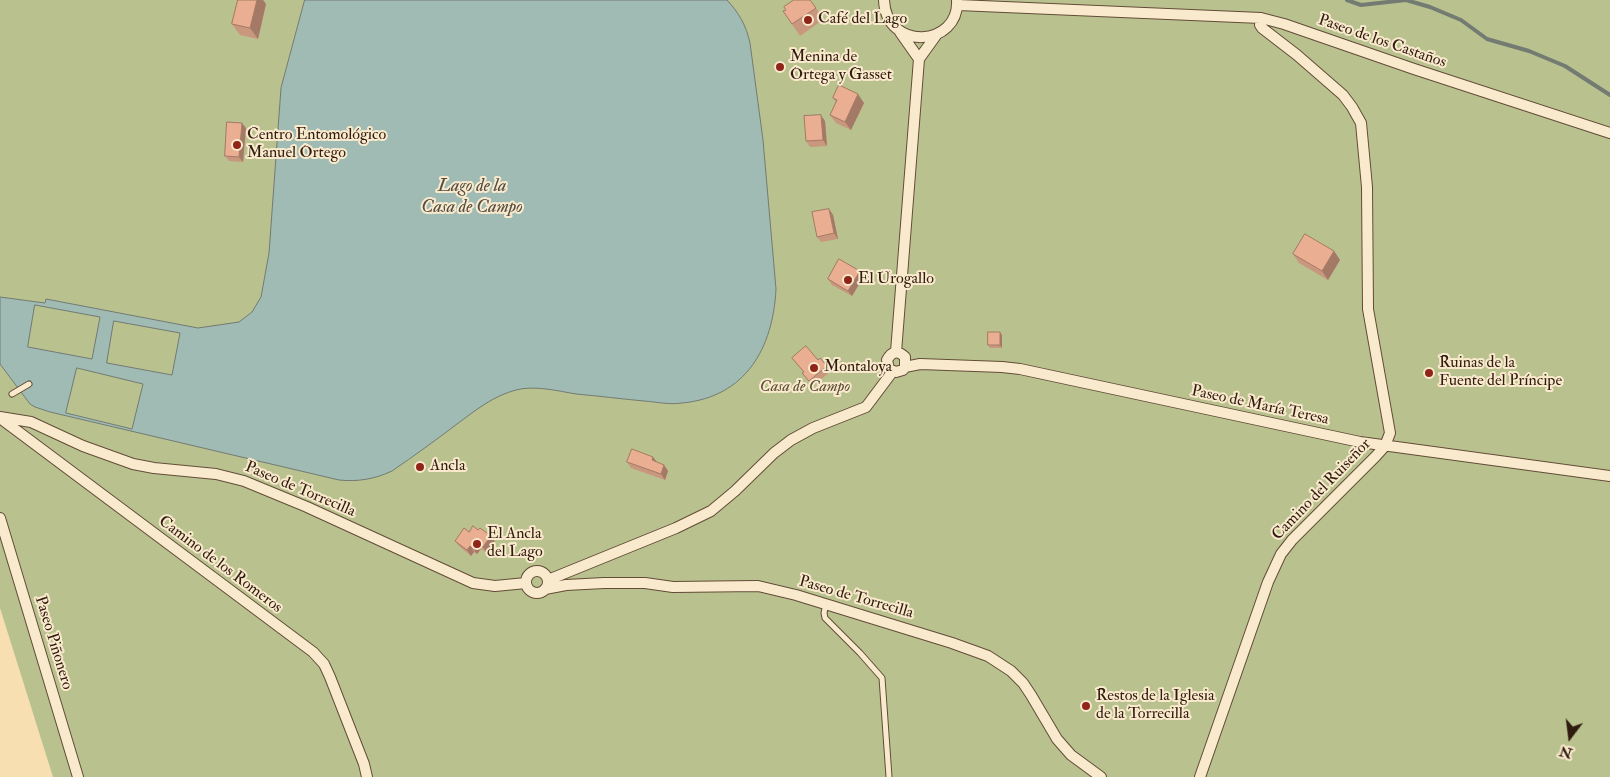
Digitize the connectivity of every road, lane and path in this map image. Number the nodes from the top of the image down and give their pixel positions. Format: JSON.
{"nodes":[{"id":1,"x":884,"y":0,"type":"edge"},
{"id":2,"x":957,"y":3,"type":"edge"},
{"id":3,"x":1261,"y":18,"type":"junction"},
{"id":4,"x":900,"y":31,"type":"junction"},
{"id":5,"x":937,"y":34,"type":"junction"},
{"id":6,"x":919,"y":59,"type":"junction"},
{"id":7,"x":1610,"y":133,"type":"edge"},
{"id":8,"x":896,"y":352,"type":"junction"},
{"id":9,"x":906,"y":367,"type":"junction"},
{"id":10,"x":893,"y":371,"type":"junction"},
{"id":11,"x":29,"y":384,"type":"dead end"},
{"id":12,"x":12,"y":394,"type":"dead end"},
{"id":13,"x":0,"y":418,"type":"edge"},
{"id":14,"x":1384,"y":446,"type":"junction"},
{"id":15,"x":1610,"y":476,"type":"edge"},
{"id":16,"x":0,"y":518,"type":"edge"},
{"id":17,"x":526,"y":583,"type":"junction"},
{"id":18,"x":547,"y":585,"type":"junction"},
{"id":19,"x":826,"y":604,"type":"junction"},
{"id":20,"x":78,"y":777,"type":"edge"},
{"id":21,"x":367,"y":777,"type":"edge"},
{"id":22,"x":889,"y":777,"type":"edge"},
{"id":23,"x":1101,"y":777,"type":"edge"},
{"id":24,"x":1200,"y":777,"type":"edge"}],
"edges":[{"from":1,"to":4,"type":"street"},
{"from":2,"to":3,"type":"street","name":"Paseo de los Castaños"},
{"from":2,"to":5,"type":"street"},
{"from":3,"to":7,"type":"street","name":"Paseo de los Castaños"},
{"from":3,"to":14,"type":"street","name":"Camino del Ruiseñor"},
{"from":4,"to":5,"type":"street"},
{"from":4,"to":6,"type":"street"},
{"from":5,"to":6,"type":"street"},
{"from":6,"to":8,"type":"street"},
{"from":8,"to":9,"type":"street"},
{"from":8,"to":10,"type":"street"},
{"from":9,"to":10,"type":"street"},
{"from":9,"to":14,"type":"street","name":"Paseo de María Teresa"},
{"from":10,"to":18,"type":"street"},
{"from":11,"to":12,"type":"lane"},
{"from":13,"to":17,"type":"street","name":"Paseo de Torrecilla"},
{"from":13,"to":21,"type":"street","name":"Camino de los Romeros"},
{"from":14,"to":15,"type":"street","name":"Paseo de María Teresa"},
{"from":14,"to":24,"type":"street","name":"Camino del Ruiseñor"},
{"from":16,"to":20,"type":"street","name":"Paseo Piñonero"},
{"from":17,"to":18,"type":"street","name":"Paseo de Torrecilla"},
{"from":17,"to":18,"type":"street","name":"Paseo de Torrecilla"},
{"from":18,"to":19,"type":"street","name":"Paseo de Torrecilla"},
{"from":19,"to":22,"type":"lane"},
{"from":19,"to":23,"type":"street","name":"Paseo de Torrecilla"}]}
